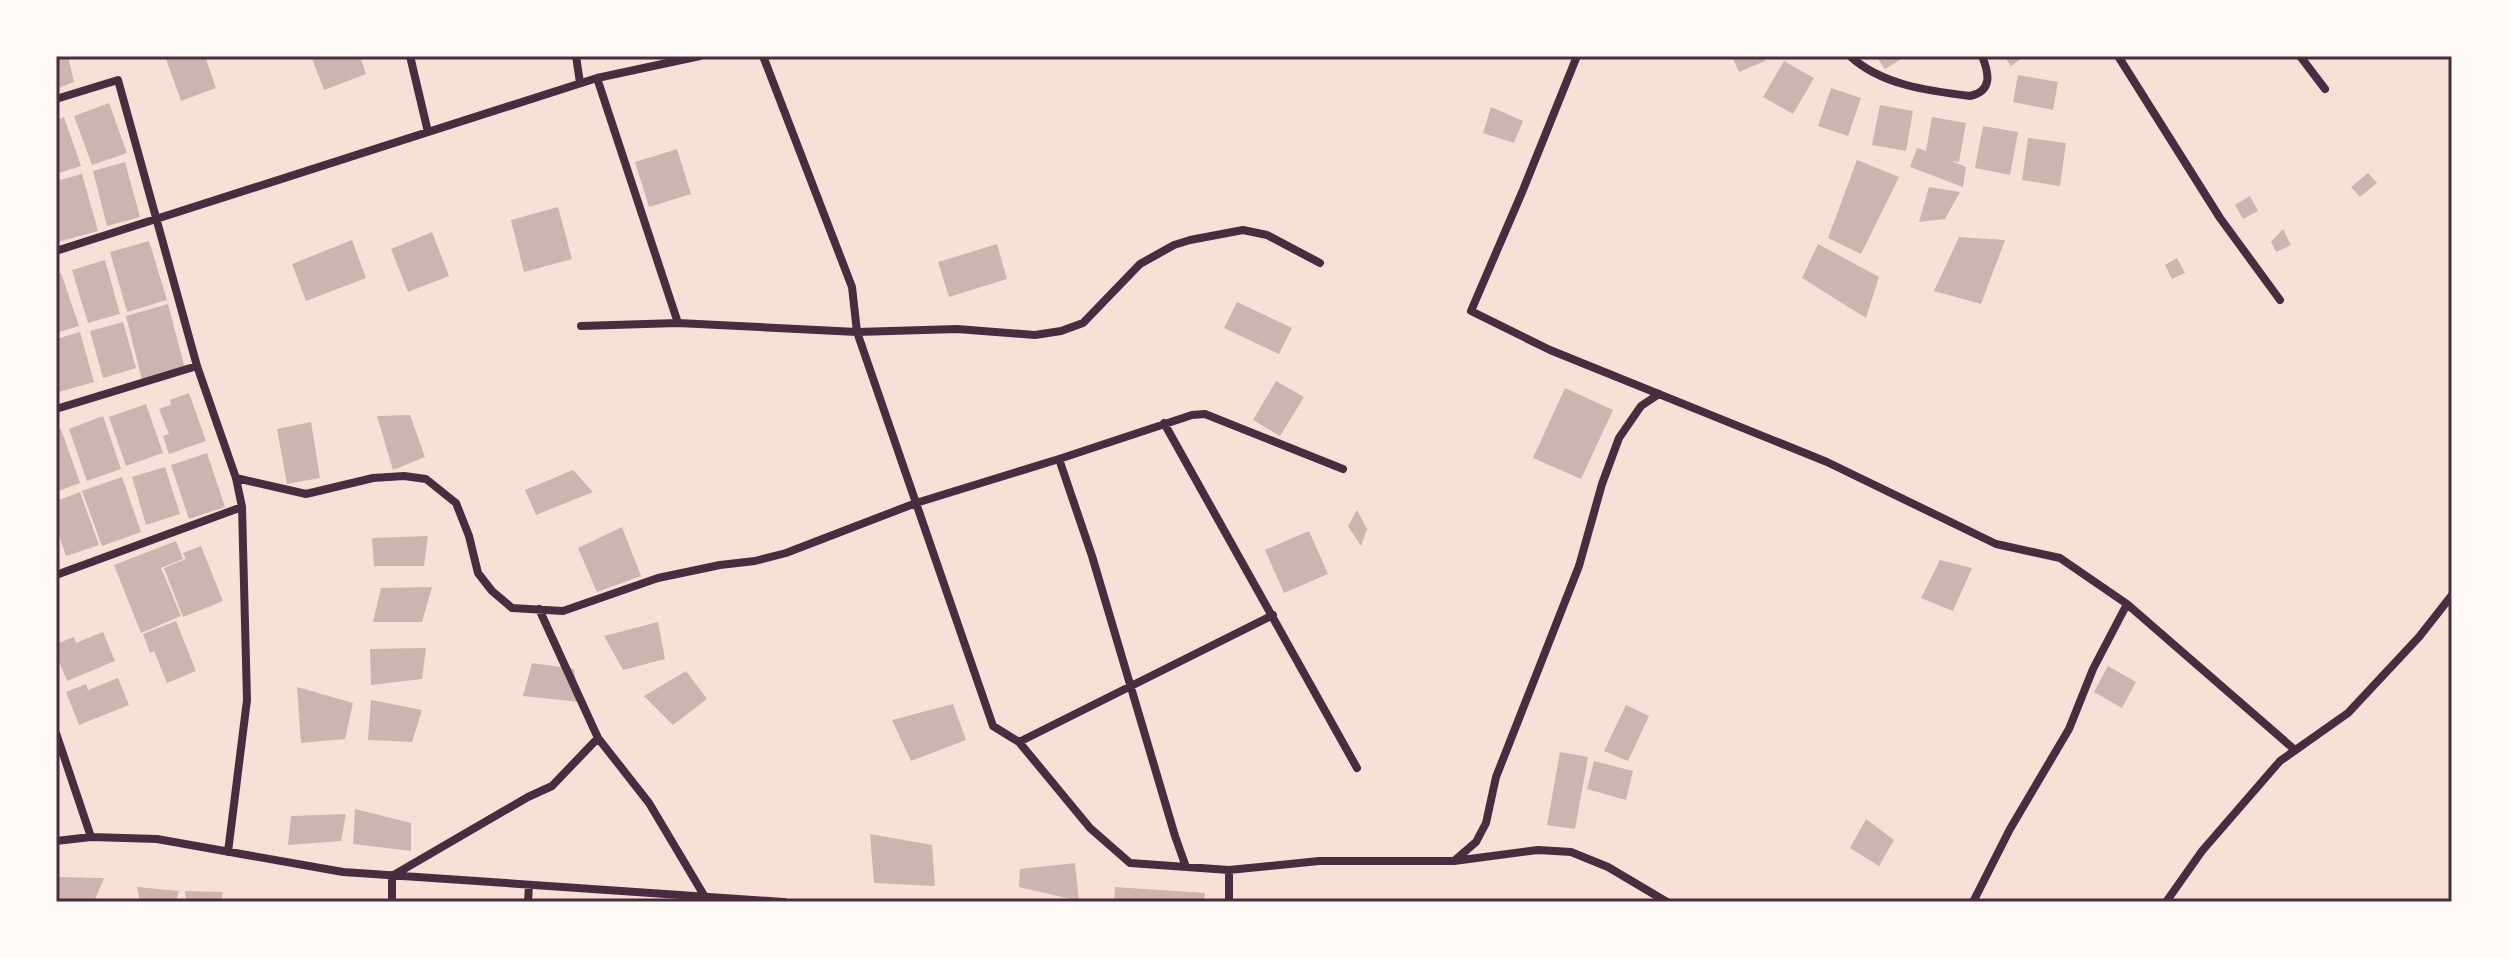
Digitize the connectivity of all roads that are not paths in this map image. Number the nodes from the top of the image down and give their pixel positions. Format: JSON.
{"nodes":[{"id":1,"x":410,"y":56,"type":"edge"},
{"id":2,"x":576,"y":56,"type":"edge"},
{"id":3,"x":700,"y":56,"type":"edge"},
{"id":4,"x":763,"y":56,"type":"edge"},
{"id":5,"x":1577,"y":56,"type":"edge"},
{"id":6,"x":1850,"y":56,"type":"edge"},
{"id":7,"x":1982,"y":56,"type":"edge"},
{"id":8,"x":2118,"y":56,"type":"edge"},
{"id":9,"x":2300,"y":56,"type":"edge"},
{"id":10,"x":597,"y":78,"type":"junction"},
{"id":11,"x":580,"y":83,"type":"junction"},
{"id":12,"x":2325,"y":89,"type":"dead end"},
{"id":13,"x":56,"y":99,"type":"edge"},
{"id":14,"x":428,"y":132,"type":"junction"},
{"id":15,"x":158,"y":219,"type":"junction"},
{"id":16,"x":56,"y":251,"type":"edge"},
{"id":17,"x":1320,"y":263,"type":"dead end"},
{"id":18,"x":2280,"y":300,"type":"dead end"},
{"id":19,"x":678,"y":323,"type":"junction"},
{"id":20,"x":581,"y":326,"type":"dead end"},
{"id":21,"x":857,"y":332,"type":"junction"},
{"id":22,"x":197,"y":366,"type":"junction"},
{"id":23,"x":1659,"y":394,"type":"junction"},
{"id":24,"x":56,"y":409,"type":"edge"},
{"id":25,"x":1164,"y":423,"type":"junction"},
{"id":26,"x":1059,"y":459,"type":"junction"},
{"id":27,"x":1343,"y":469,"type":"dead end"},
{"id":28,"x":236,"y":478,"type":"junction"},
{"id":29,"x":916,"y":503,"type":"junction"},
{"id":30,"x":242,"y":507,"type":"junction"},
{"id":31,"x":56,"y":575,"type":"edge"},
{"id":32,"x":2452,"y":595,"type":"edge"},
{"id":33,"x":2127,"y":604,"type":"junction"},
{"id":34,"x":539,"y":609,"type":"junction"},
{"id":35,"x":1273,"y":615,"type":"junction"},
{"id":36,"x":1131,"y":686,"type":"junction"},
{"id":37,"x":56,"y":733,"type":"edge"},
{"id":38,"x":598,"y":738,"type":"junction"},
{"id":39,"x":1019,"y":742,"type":"junction"},
{"id":40,"x":2295,"y":750,"type":"junction"},
{"id":41,"x":1357,"y":768,"type":"dead end"},
{"id":42,"x":91,"y":837,"type":"junction"},
{"id":43,"x":56,"y":841,"type":"edge"},
{"id":44,"x":228,"y":852,"type":"junction"},
{"id":45,"x":1454,"y":861,"type":"junction"},
{"id":46,"x":1186,"y":867,"type":"junction"},
{"id":47,"x":1229,"y":870,"type":"junction"},
{"id":48,"x":392,"y":876,"type":"junction"},
{"id":49,"x":529,"y":885,"type":"junction"},
{"id":50,"x":705,"y":897,"type":"junction"},
{"id":51,"x":666,"y":898,"type":"edge"},
{"id":52,"x":392,"y":902,"type":"edge"},
{"id":53,"x":528,"y":902,"type":"edge"},
{"id":54,"x":784,"y":902,"type":"edge"},
{"id":55,"x":1229,"y":902,"type":"edge"},
{"id":56,"x":1667,"y":902,"type":"edge"},
{"id":57,"x":1973,"y":902,"type":"edge"},
{"id":58,"x":2166,"y":902,"type":"edge"}],
"edges":[{"from":1,"to":14,"type":"street"},
{"from":2,"to":11,"type":"street"},
{"from":3,"to":10,"type":"street"},
{"from":4,"to":21,"type":"street"},
{"from":5,"to":23,"type":"street"},
{"from":6,"to":7,"type":"street"},
{"from":8,"to":18,"type":"street"},
{"from":9,"to":12,"type":"street"},
{"from":10,"to":11,"type":"street"},
{"from":10,"to":19,"type":"street"},
{"from":11,"to":14,"type":"street"},
{"from":13,"to":15,"type":"street"},
{"from":14,"to":15,"type":"street"},
{"from":15,"to":16,"type":"street"},
{"from":15,"to":22,"type":"street"},
{"from":17,"to":21,"type":"street"},
{"from":19,"to":20,"type":"street"},
{"from":19,"to":21,"type":"street"},
{"from":21,"to":29,"type":"street"},
{"from":22,"to":24,"type":"street"},
{"from":22,"to":28,"type":"street"},
{"from":23,"to":33,"type":"street"},
{"from":23,"to":45,"type":"street"},
{"from":25,"to":26,"type":"street"},
{"from":25,"to":27,"type":"street"},
{"from":25,"to":35,"type":"street"},
{"from":26,"to":29,"type":"street"},
{"from":26,"to":36,"type":"street"},
{"from":28,"to":30,"type":"street"},
{"from":28,"to":34,"type":"street"},
{"from":29,"to":34,"type":"street"},
{"from":29,"to":39,"type":"street"},
{"from":30,"to":31,"type":"street"},
{"from":30,"to":44,"type":"street"},
{"from":32,"to":40,"type":"street"},
{"from":33,"to":40,"type":"street"},
{"from":33,"to":57,"type":"street"},
{"from":34,"to":38,"type":"street"},
{"from":35,"to":36,"type":"street"},
{"from":35,"to":41,"type":"street"},
{"from":36,"to":39,"type":"street"},
{"from":36,"to":46,"type":"street"},
{"from":37,"to":42,"type":"street"},
{"from":38,"to":48,"type":"street"},
{"from":38,"to":50,"type":"street"},
{"from":39,"to":46,"type":"street"},
{"from":40,"to":58,"type":"street"},
{"from":42,"to":43,"type":"street"},
{"from":42,"to":44,"type":"street"},
{"from":44,"to":48,"type":"street"},
{"from":45,"to":47,"type":"street"},
{"from":45,"to":56,"type":"street"},
{"from":46,"to":47,"type":"street"},
{"from":47,"to":55,"type":"street"},
{"from":48,"to":49,"type":"street"},
{"from":48,"to":52,"type":"street"},
{"from":49,"to":51,"type":"street"},
{"from":49,"to":53,"type":"street"},
{"from":50,"to":51,"type":"street"},
{"from":50,"to":54,"type":"street"}]}
